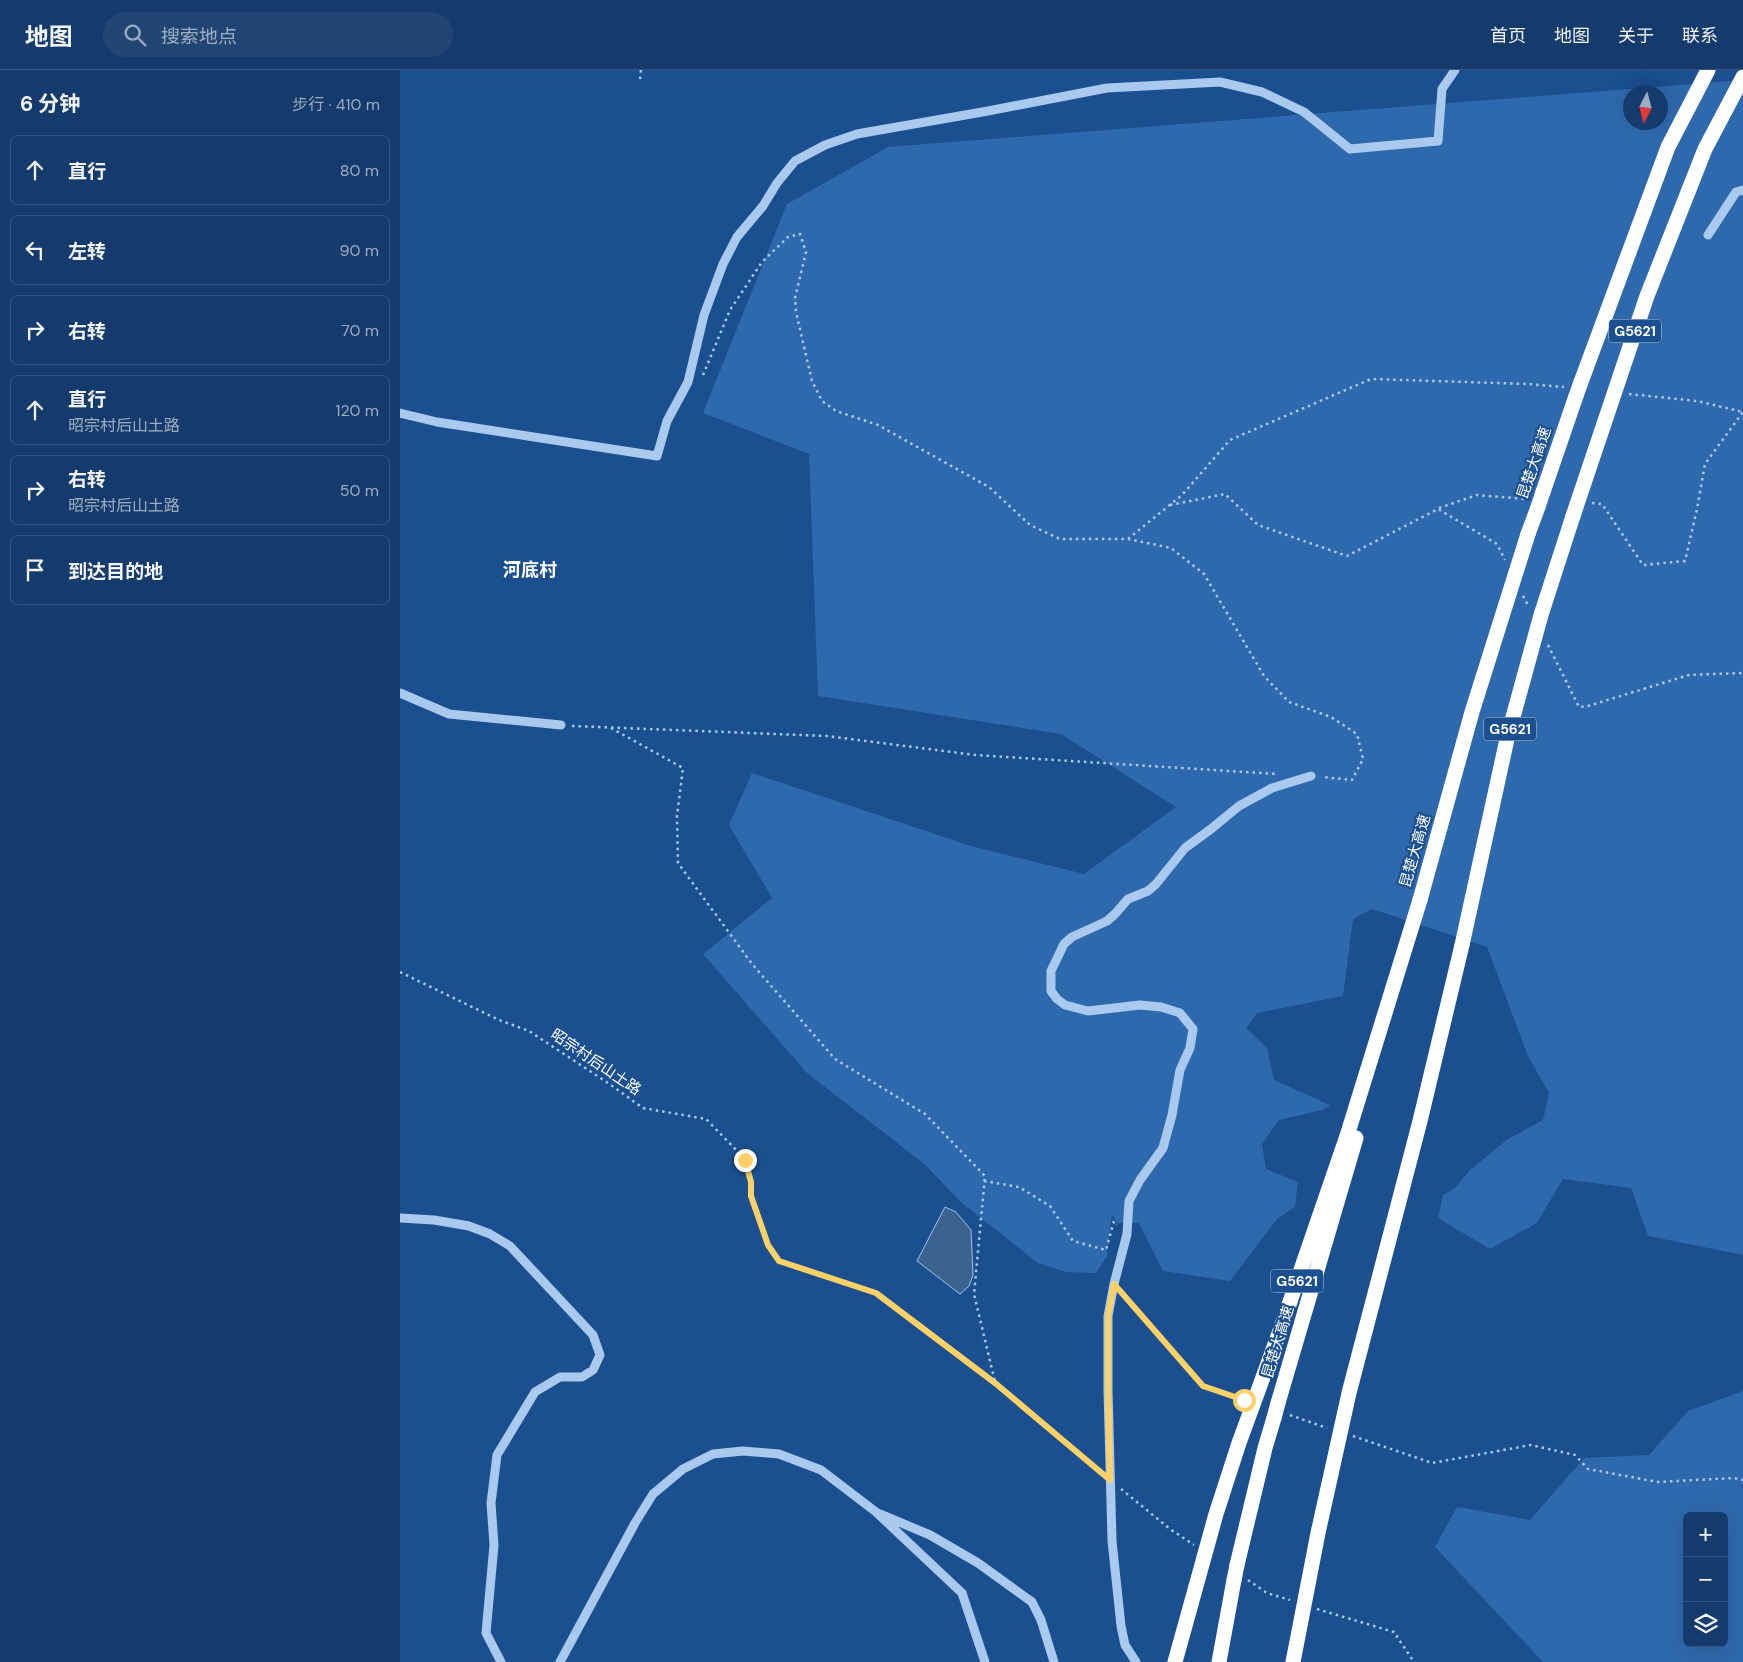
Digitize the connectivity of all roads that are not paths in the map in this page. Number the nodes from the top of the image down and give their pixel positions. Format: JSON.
{"nodes":[{"id":1,"x":1455,"y":70,"type":"edge"},
{"id":2,"x":1708,"y":70,"type":"edge"},
{"id":3,"x":1743,"y":77,"type":"edge"},
{"id":4,"x":1743,"y":190,"type":"edge"},
{"id":5,"x":1708,"y":234,"type":"dead end"},
{"id":6,"x":400,"y":413,"type":"edge"},
{"id":7,"x":400,"y":693,"type":"edge"},
{"id":8,"x":562,"y":726,"type":"road end"},
{"id":9,"x":1311,"y":776,"type":"road end"},
{"id":10,"x":1420,"y":900,"type":"junction"},
{"id":11,"x":400,"y":1218,"type":"edge"},
{"id":12,"x":876,"y":1512,"type":"junction"},
{"id":13,"x":501,"y":1662,"type":"edge"},
{"id":14,"x":560,"y":1662,"type":"edge"},
{"id":15,"x":985,"y":1662,"type":"edge"},
{"id":16,"x":1054,"y":1662,"type":"edge"},
{"id":17,"x":1136,"y":1662,"type":"edge"},
{"id":18,"x":1175,"y":1662,"type":"edge"},
{"id":19,"x":1218,"y":1662,"type":"edge"},
{"id":20,"x":1293,"y":1662,"type":"edge"}],
"edges":[{"from":1,"to":6,"type":"street"},
{"from":2,"to":10,"type":"highway","name":"昆楚大高速","number":"G5621","bridge":true},
{"from":3,"to":20,"type":"highway","number":"G5621","bridge":true},
{"from":4,"to":5,"type":"street"},
{"from":7,"to":8,"type":"street"},
{"from":9,"to":17,"type":"street"},
{"from":10,"to":18,"type":"highway","number":"G5621"},
{"from":10,"to":19,"type":"highway","name":"昆楚大高速","number":"G5621"},
{"from":11,"to":13,"type":"street"},
{"from":12,"to":14,"type":"street"},
{"from":12,"to":15,"type":"street"},
{"from":12,"to":16,"type":"street"}]}
